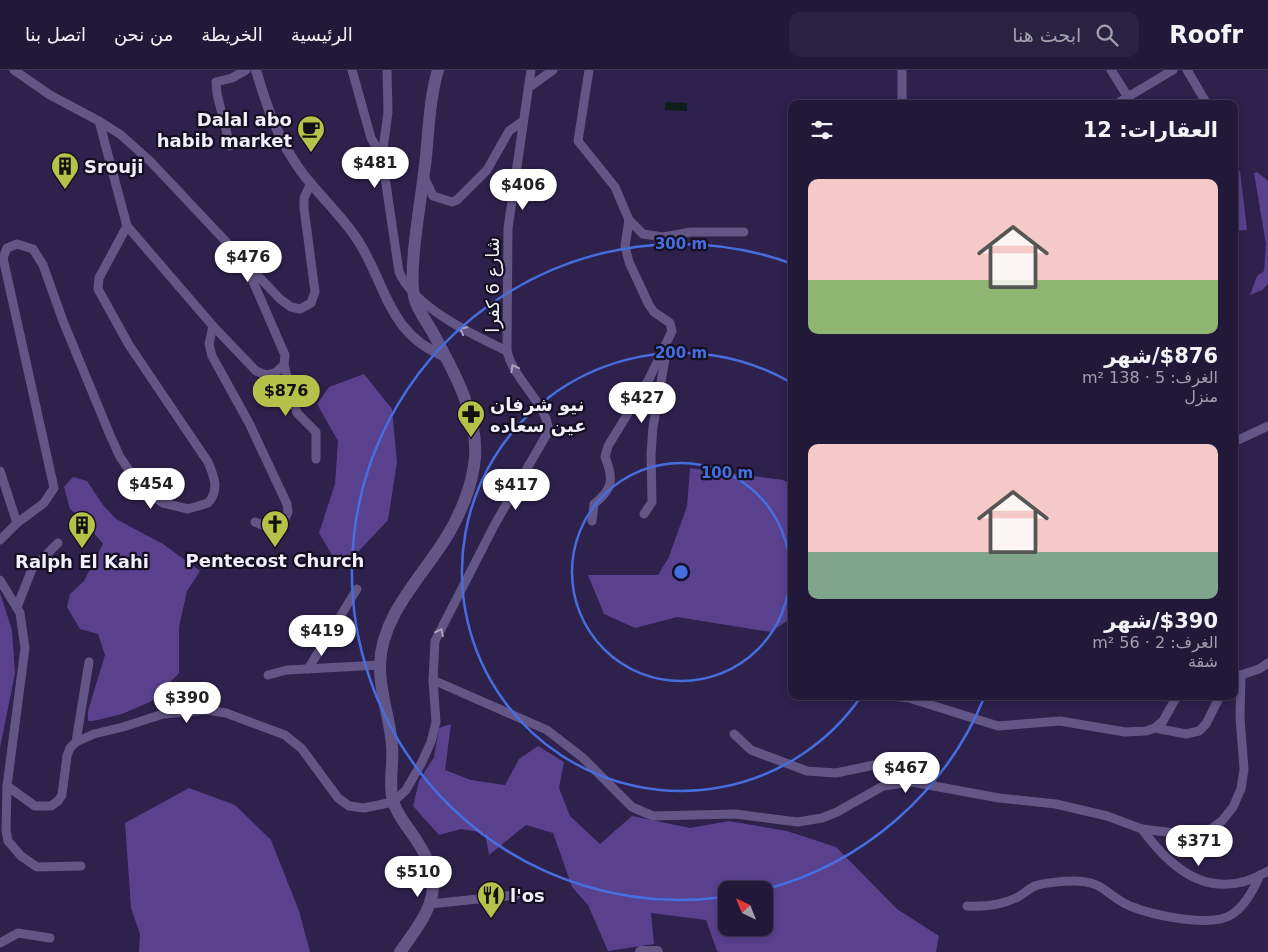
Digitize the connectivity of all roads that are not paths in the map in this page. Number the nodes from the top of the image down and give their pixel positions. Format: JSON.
{"nodes":[{"id":1,"x":14,"y":70,"type":"edge"},
{"id":2,"x":246,"y":70,"type":"edge"},
{"id":3,"x":256,"y":70,"type":"edge"},
{"id":4,"x":352,"y":70,"type":"edge"},
{"id":5,"x":387,"y":70,"type":"edge"},
{"id":6,"x":438,"y":70,"type":"edge"},
{"id":7,"x":531,"y":70,"type":"edge"},
{"id":8,"x":553,"y":70,"type":"edge"},
{"id":9,"x":589,"y":70,"type":"edge"},
{"id":10,"x":902,"y":70,"type":"edge"},
{"id":11,"x":1111,"y":70,"type":"edge"},
{"id":12,"x":1173,"y":70,"type":"edge"},
{"id":13,"x":1187,"y":70,"type":"edge"},
{"id":14,"x":528,"y":88,"type":"junction"},
{"id":15,"x":1128,"y":97,"type":"junction"},
{"id":16,"x":902,"y":100,"type":"edge"},
{"id":17,"x":1123,"y":100,"type":"edge"},
{"id":18,"x":1205,"y":100,"type":"edge"},
{"id":19,"x":99,"y":122,"type":"junction"},
{"id":20,"x":523,"y":122,"type":"junction"},
{"id":21,"x":230,"y":146,"type":"dead end"},
{"id":22,"x":382,"y":156,"type":"junction"},
{"id":23,"x":424,"y":176,"type":"junction"},
{"id":24,"x":311,"y":183,"type":"junction"},
{"id":25,"x":629,"y":220,"type":"junction"},
{"id":26,"x":127,"y":226,"type":"junction"},
{"id":27,"x":744,"y":232,"type":"dead end"},
{"id":28,"x":244,"y":261,"type":"junction"},
{"id":29,"x":413,"y":292,"type":"junction"},
{"id":30,"x":214,"y":326,"type":"junction"},
{"id":31,"x":667,"y":341,"type":"junction"},
{"id":32,"x":507,"y":351,"type":"junction"},
{"id":33,"x":446,"y":357,"type":"junction"},
{"id":34,"x":284,"y":366,"type":"junction"},
{"id":35,"x":1268,"y":426,"type":"edge"},
{"id":36,"x":1238,"y":440,"type":"edge"},
{"id":37,"x":316,"y":459,"type":"dead end"},
{"id":38,"x":0,"y":471,"type":"edge"},
{"id":39,"x":644,"y":514,"type":"dead end"},
{"id":40,"x":592,"y":521,"type":"dead end"},
{"id":41,"x":255,"y":522,"type":"dead end"},
{"id":42,"x":17,"y":523,"type":"junction"},
{"id":43,"x":0,"y":540,"type":"edge"},
{"id":44,"x":58,"y":542,"type":"dead end"},
{"id":45,"x":0,"y":580,"type":"edge"},
{"id":46,"x":357,"y":589,"type":"dead end"},
{"id":47,"x":17,"y":607,"type":"junction"},
{"id":48,"x":89,"y":662,"type":"dead end"},
{"id":49,"x":1268,"y":662,"type":"edge"},
{"id":50,"x":380,"y":665,"type":"junction"},
{"id":51,"x":308,"y":669,"type":"junction"},
{"id":52,"x":268,"y":674,"type":"dead end"},
{"id":53,"x":1238,"y":677,"type":"edge"},
{"id":54,"x":433,"y":680,"type":"junction"},
{"id":55,"x":915,"y":700,"type":"edge"},
{"id":56,"x":1175,"y":700,"type":"edge"},
{"id":57,"x":1218,"y":700,"type":"edge"},
{"id":58,"x":1155,"y":728,"type":"junction"},
{"id":59,"x":734,"y":734,"type":"dead end"},
{"id":60,"x":76,"y":742,"type":"junction"},
{"id":61,"x":934,"y":784,"type":"junction"},
{"id":62,"x":6,"y":786,"type":"junction"},
{"id":63,"x":393,"y":802,"type":"junction"},
{"id":64,"x":1142,"y":829,"type":"junction"},
{"id":65,"x":81,"y":866,"type":"dead end"},
{"id":66,"x":1264,"y":873,"type":"edge"},
{"id":67,"x":516,"y":895,"type":"dead end"},
{"id":68,"x":430,"y":904,"type":"junction"},
{"id":69,"x":967,"y":906,"type":"dead end"},
{"id":70,"x":50,"y":938,"type":"dead end"},
{"id":71,"x":0,"y":943,"type":"edge"},
{"id":72,"x":400,"y":952,"type":"edge"},
{"id":73,"x":641,"y":952,"type":"edge"},
{"id":74,"x":657,"y":952,"type":"edge"}],
"edges":[{"from":1,"to":19,"type":"street"},
{"from":2,"to":21,"type":"street"},
{"from":3,"to":24,"type":"street"},
{"from":4,"to":22,"type":"street"},
{"from":5,"to":22,"type":"street"},
{"from":6,"to":23,"type":"main road"},
{"from":7,"to":14,"type":"street","name":"شارع 6 كفرا"},
{"from":8,"to":14,"type":"street"},
{"from":9,"to":25,"type":"street"},
{"from":10,"to":16,"type":"street"},
{"from":11,"to":15,"type":"street"},
{"from":12,"to":15,"type":"street"},
{"from":13,"to":18,"type":"street"},
{"from":14,"to":20,"type":"street","name":"شارع 6 كفرا"},
{"from":15,"to":17,"type":"street"},
{"from":19,"to":26,"type":"street"},
{"from":19,"to":28,"type":"street"},
{"from":20,"to":23,"type":"street"},
{"from":20,"to":32,"type":"street","name":"شارع 6 كفرا"},
{"from":22,"to":29,"type":"street"},
{"from":23,"to":29,"type":"main road"},
{"from":24,"to":28,"type":"street"},
{"from":24,"to":33,"type":"street"},
{"from":25,"to":27,"type":"street"},
{"from":25,"to":31,"type":"street"},
{"from":26,"to":30,"type":"street"},
{"from":26,"to":42,"type":"street"},
{"from":28,"to":34,"type":"street"},
{"from":32,"to":29,"type":"street","one_way":true},
{"from":29,"to":33,"type":"main road"},
{"from":30,"to":34,"type":"street"},
{"from":30,"to":41,"type":"street"},
{"from":31,"to":39,"type":"street"},
{"from":31,"to":40,"type":"street"},
{"from":54,"to":32,"type":"street","one_way":true},
{"from":33,"to":50,"type":"main road"},
{"from":34,"to":37,"type":"street"},
{"from":35,"to":36,"type":"street"},
{"from":38,"to":42,"type":"street"},
{"from":42,"to":43,"type":"street"},
{"from":44,"to":47,"type":"street"},
{"from":45,"to":47,"type":"street"},
{"from":46,"to":51,"type":"street"},
{"from":47,"to":62,"type":"street"},
{"from":48,"to":60,"type":"street"},
{"from":49,"to":53,"type":"street"},
{"from":50,"to":51,"type":"street"},
{"from":50,"to":63,"type":"main road"},
{"from":51,"to":52,"type":"street"},
{"from":53,"to":64,"type":"street"},
{"from":54,"to":61,"type":"street"},
{"from":54,"to":63,"type":"street"},
{"from":55,"to":58,"type":"street"},
{"from":56,"to":58,"type":"street"},
{"from":57,"to":58,"type":"street"},
{"from":59,"to":61,"type":"street"},
{"from":60,"to":62,"type":"street"},
{"from":60,"to":63,"type":"street"},
{"from":61,"to":64,"type":"street"},
{"from":62,"to":65,"type":"street"},
{"from":63,"to":68,"type":"main road"},
{"from":64,"to":66,"type":"street"},
{"from":66,"to":69,"type":"street"},
{"from":67,"to":68,"type":"street"},
{"from":68,"to":72,"type":"main road"},
{"from":70,"to":71,"type":"street"},
{"from":73,"to":74,"type":"main road"}]}
